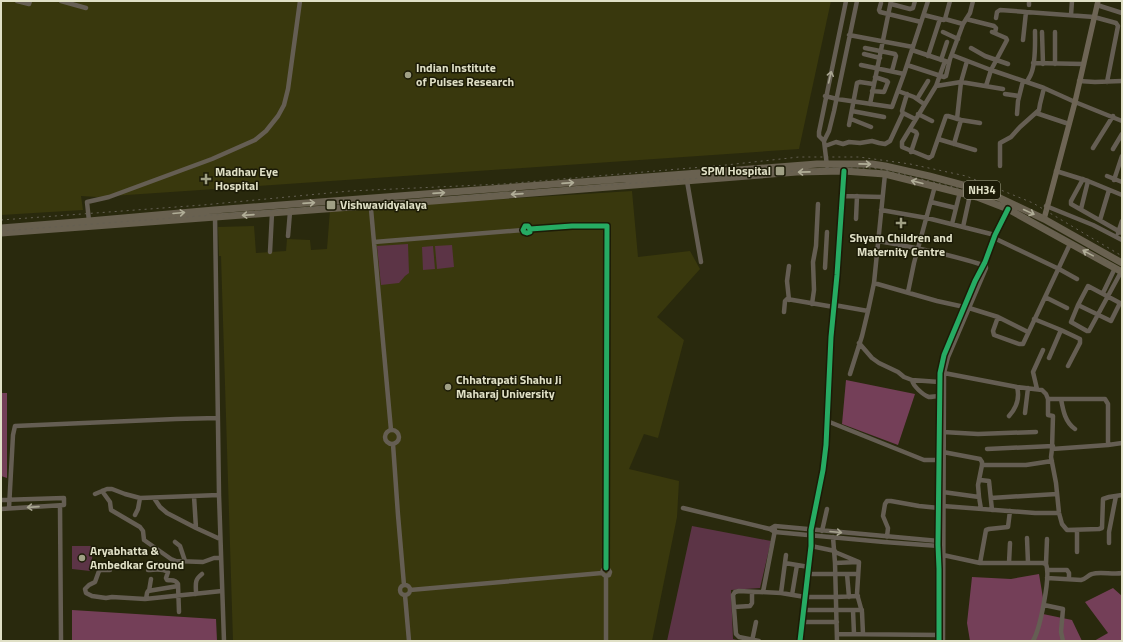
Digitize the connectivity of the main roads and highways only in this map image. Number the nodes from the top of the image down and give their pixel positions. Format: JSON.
{"nodes":[{"id":1,"x":1098,"y":3,"type":"edge"},
{"id":2,"x":616,"y":179,"type":"junction"},
{"id":3,"x":617,"y":187,"type":"junction"},
{"id":4,"x":370,"y":202,"type":"junction"},
{"id":5,"x":214,"y":214,"type":"junction"},
{"id":6,"x":1044,"y":219,"type":"junction"},
{"id":7,"x":1,"y":228,"type":"edge"},
{"id":8,"x":1,"y":233,"type":"edge"},
{"id":9,"x":1122,"y":263,"type":"edge"},
{"id":10,"x":1120,"y":271,"type":"edge"}],
"edges":[{"from":1,"to":6,"type":"main road"},
{"from":2,"to":3,"type":"highway"},
{"from":4,"to":2,"type":"highway","number":"NH34","one_way":true},
{"from":2,"to":6,"type":"highway","number":"NH34","one_way":true},
{"from":3,"to":4,"type":"highway","number":"NH34","one_way":true},
{"from":10,"to":3,"type":"highway","number":"NH34","one_way":true},
{"from":5,"to":4,"type":"highway","number":"NH34","one_way":true},
{"from":4,"to":5,"type":"highway","number":"NH34","one_way":true},
{"from":7,"to":5,"type":"highway","number":"NH34","one_way":true},
{"from":5,"to":8,"type":"highway","number":"NH34"},
{"from":6,"to":9,"type":"highway","number":"NH34"}]}
